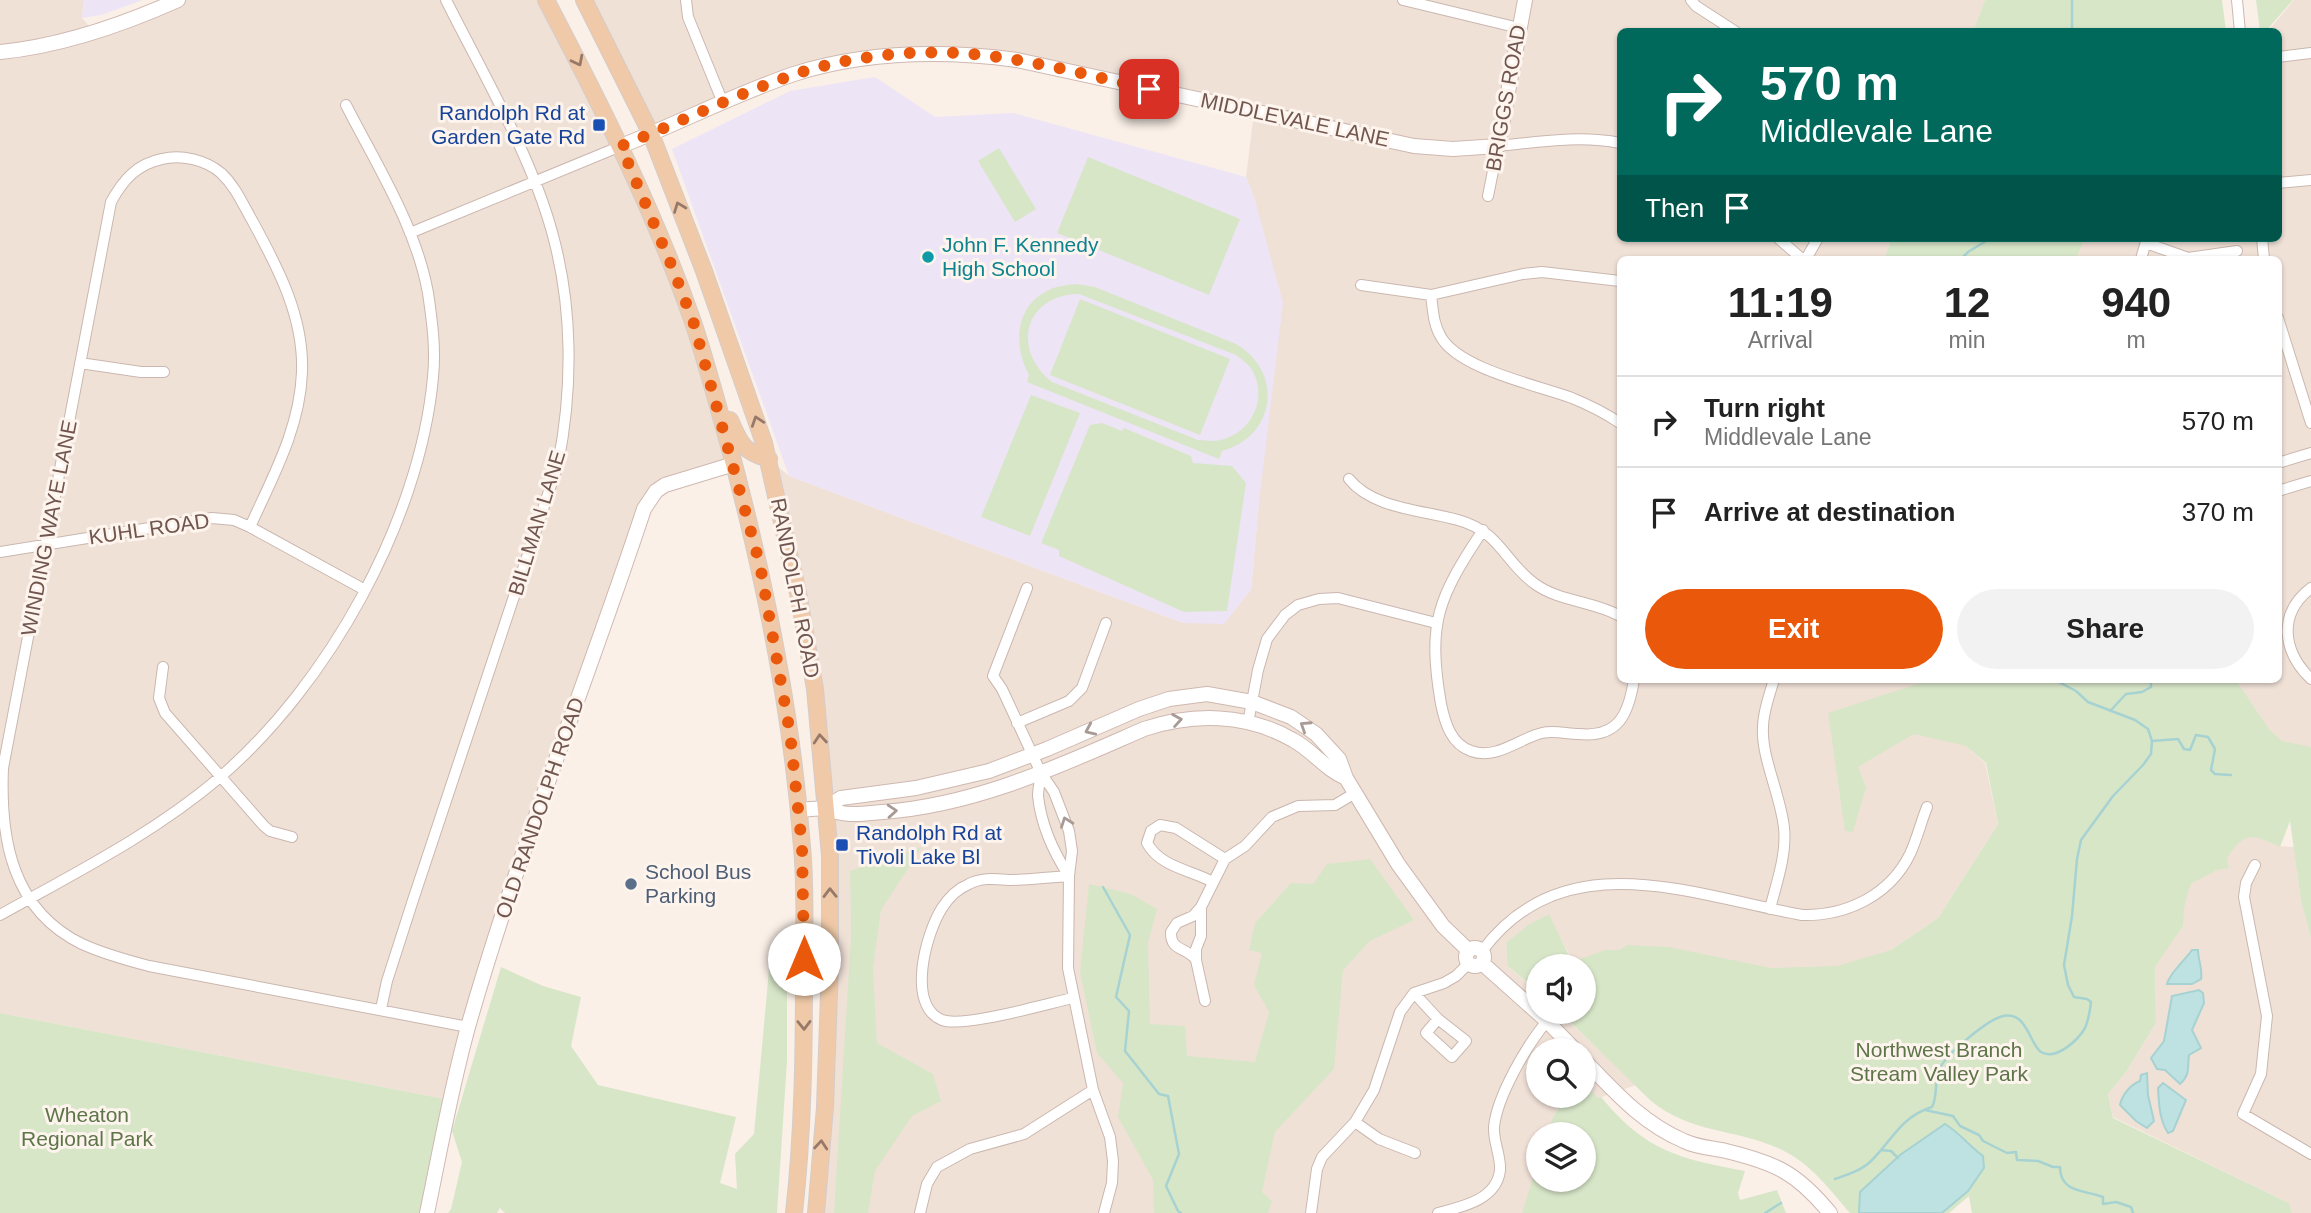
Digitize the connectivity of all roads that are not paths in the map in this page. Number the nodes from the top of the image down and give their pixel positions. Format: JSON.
{"nodes":[{"id":1,"x":178,"y":0,"type":"edge"},
{"id":2,"x":446,"y":0,"type":"edge"},
{"id":3,"x":547,"y":0,"type":"edge"},
{"id":4,"x":584,"y":0,"type":"edge"},
{"id":5,"x":686,"y":0,"type":"edge"},
{"id":6,"x":1404,"y":0,"type":"edge"},
{"id":7,"x":1525,"y":0,"type":"edge"},
{"id":8,"x":1691,"y":0,"type":"edge"},
{"id":9,"x":2237,"y":0,"type":"edge"},
{"id":10,"x":1520,"y":28,"type":"junction"},
{"id":11,"x":1730,"y":28,"type":"edge"},
{"id":12,"x":2240,"y":28,"type":"edge"},
{"id":13,"x":0,"y":52,"type":"edge"},
{"id":14,"x":2311,"y":53,"type":"edge"},
{"id":15,"x":2282,"y":57,"type":"edge"},
{"id":16,"x":723,"y":103,"type":"junction"},
{"id":17,"x":345,"y":104,"type":"dead end"},
{"id":18,"x":651,"y":134,"type":"junction"},
{"id":19,"x":1617,"y":142,"type":"edge"},
{"id":20,"x":621,"y":146,"type":"junction"},
{"id":21,"x":1497,"y":146,"type":"junction"},
{"id":22,"x":2311,"y":180,"type":"edge"},
{"id":23,"x":533,"y":182,"type":"junction"},
{"id":24,"x":2282,"y":183,"type":"edge"},
{"id":25,"x":1488,"y":196,"type":"dead end"},
{"id":26,"x":410,"y":233,"type":"junction"},
{"id":27,"x":1783,"y":242,"type":"edge"},
{"id":28,"x":2149,"y":242,"type":"edge"},
{"id":29,"x":2237,"y":251,"type":"dead end"},
{"id":30,"x":1800,"y":256,"type":"edge"},
{"id":31,"x":2183,"y":256,"type":"edge"},
{"id":32,"x":2202,"y":256,"type":"edge"},
{"id":33,"x":1617,"y":281,"type":"edge"},
{"id":34,"x":1361,"y":285,"type":"dead end"},
{"id":35,"x":1432,"y":295,"type":"junction"},
{"id":36,"x":2284,"y":360,"type":"edge"},
{"id":37,"x":80,"y":363,"type":"junction"},
{"id":38,"x":164,"y":372,"type":"dead end"},
{"id":39,"x":710,"y":380,"type":"junction"},
{"id":40,"x":1617,"y":421,"type":"edge"},
{"id":41,"x":2311,"y":423,"type":"edge"},
{"id":42,"x":2311,"y":453,"type":"edge"},
{"id":43,"x":769,"y":459,"type":"junction"},
{"id":44,"x":2282,"y":462,"type":"edge"},
{"id":45,"x":734,"y":464,"type":"junction"},
{"id":46,"x":1349,"y":479,"type":"dead end"},
{"id":47,"x":2311,"y":481,"type":"edge"},
{"id":48,"x":2282,"y":490,"type":"edge"},
{"id":49,"x":250,"y":527,"type":"junction"},
{"id":50,"x":1483,"y":530,"type":"junction"},
{"id":51,"x":785,"y":539,"type":"junction"},
{"id":52,"x":46,"y":545,"type":"junction"},
{"id":53,"x":0,"y":552,"type":"edge"},
{"id":54,"x":1027,"y":588,"type":"dead end"},
{"id":55,"x":2311,"y":588,"type":"edge"},
{"id":56,"x":365,"y":590,"type":"junction"},
{"id":57,"x":1617,"y":614,"type":"edge"},
{"id":58,"x":1106,"y":623,"type":"dead end"},
{"id":59,"x":1436,"y":623,"type":"junction"},
{"id":60,"x":163,"y":667,"type":"dead end"},
{"id":61,"x":2311,"y":679,"type":"edge"},
{"id":62,"x":1633,"y":683,"type":"edge"},
{"id":63,"x":1773,"y":683,"type":"edge"},
{"id":64,"x":1252,"y":702,"type":"junction"},
{"id":65,"x":1017,"y":723,"type":"junction"},
{"id":66,"x":1248,"y":723,"type":"junction"},
{"id":67,"x":1032,"y":755,"type":"junction"},
{"id":68,"x":1041,"y":773,"type":"junction"},
{"id":69,"x":220,"y":776,"type":"junction"},
{"id":70,"x":1346,"y":778,"type":"junction"},
{"id":71,"x":1355,"y":793,"type":"junction"},
{"id":72,"x":825,"y":807,"type":"junction"},
{"id":73,"x":1927,"y":807,"type":"dead end"},
{"id":74,"x":798,"y":810,"type":"junction"},
{"id":75,"x":292,"y":837,"type":"dead end"},
{"id":76,"x":1225,"y":859,"type":"junction"},
{"id":77,"x":2255,"y":865,"type":"dead end"},
{"id":78,"x":1069,"y":876,"type":"junction"},
{"id":79,"x":1213,"y":882,"type":"junction"},
{"id":80,"x":29,"y":898,"type":"junction"},
{"id":81,"x":1201,"y":907,"type":"junction"},
{"id":82,"x":1770,"y":909,"type":"junction"},
{"id":83,"x":0,"y":915,"type":"edge"},
{"id":84,"x":1475,"y":957,"type":"junction"},
{"id":85,"x":1196,"y":960,"type":"junction"},
{"id":86,"x":1414,"y":993,"type":"junction"},
{"id":87,"x":1073,"y":998,"type":"junction"},
{"id":88,"x":1205,"y":1001,"type":"dead end"},
{"id":89,"x":1526,"y":1002,"type":"edge"},
{"id":90,"x":381,"y":1009,"type":"junction"},
{"id":91,"x":1438,"y":1019,"type":"dead end"},
{"id":92,"x":1545,"y":1024,"type":"edge"},
{"id":93,"x":1550,"y":1024,"type":"edge"},
{"id":94,"x":468,"y":1027,"type":"junction"},
{"id":95,"x":1563,"y":1038,"type":"edge"},
{"id":96,"x":1596,"y":1072,"type":"edge"},
{"id":97,"x":1093,"y":1090,"type":"junction"},
{"id":98,"x":1355,"y":1122,"type":"junction"},
{"id":99,"x":1415,"y":1153,"type":"dead end"},
{"id":100,"x":2311,"y":1154,"type":"edge"},
{"id":101,"x":426,"y":1213,"type":"edge"},
{"id":102,"x":794,"y":1213,"type":"edge"},
{"id":103,"x":816,"y":1213,"type":"edge"},
{"id":104,"x":920,"y":1213,"type":"edge"},
{"id":105,"x":1104,"y":1213,"type":"edge"},
{"id":106,"x":1311,"y":1213,"type":"edge"},
{"id":107,"x":1438,"y":1213,"type":"edge"},
{"id":108,"x":1830,"y":1213,"type":"edge"}],
"edges":[{"from":1,"to":13,"type":"street"},
{"from":2,"to":23,"type":"street","name":"BILLMAN LANE"},
{"from":3,"to":20,"type":"main road","name":"RANDOLPH ROAD","one_way":true},
{"from":4,"to":18,"type":"main road","name":"RANDOLPH ROAD"},
{"from":5,"to":16,"type":"street"},
{"from":6,"to":10,"type":"street"},
{"from":7,"to":10,"type":"street","name":"BRIGGS ROAD"},
{"from":8,"to":11,"type":"street"},
{"from":9,"to":12,"type":"street"},
{"from":10,"to":21,"type":"street","name":"BRIGGS ROAD"},
{"from":14,"to":15,"type":"street"},
{"from":16,"to":18,"type":"street","name":"MIDDLEVALE LANE"},
{"from":16,"to":21,"type":"street","name":"MIDDLEVALE LANE"},
{"from":17,"to":26,"type":"street"},
{"from":18,"to":20,"type":"street","name":"MIDDLEVALE LANE"},
{"from":43,"to":18,"type":"main road","name":"RANDOLPH ROAD","one_way":true},
{"from":19,"to":21,"type":"street","name":"MIDDLEVALE LANE"},
{"from":20,"to":23,"type":"street"},
{"from":20,"to":39,"type":"main road","name":"RANDOLPH ROAD"},
{"from":21,"to":25,"type":"street","name":"BRIGGS ROAD"},
{"from":22,"to":24,"type":"street"},
{"from":23,"to":26,"type":"street"},
{"from":23,"to":90,"type":"street","name":"BILLMAN LANE"},
{"from":26,"to":56,"type":"street"},
{"from":27,"to":30,"type":"street"},
{"from":28,"to":31,"type":"street"},
{"from":29,"to":32,"type":"street"},
{"from":33,"to":35,"type":"street"},
{"from":34,"to":35,"type":"street"},
{"from":35,"to":40,"type":"street"},
{"from":36,"to":41,"type":"street"},
{"from":37,"to":38,"type":"street"},
{"from":37,"to":49,"type":"street","name":"WINDING WAYE LANE"},
{"from":37,"to":52,"type":"street","name":"WINDING WAYE LANE"},
{"from":39,"to":43,"type":"main road"},
{"from":39,"to":45,"type":"main road","name":"RANDOLPH ROAD"},
{"from":42,"to":44,"type":"street"},
{"from":43,"to":51,"type":"main road","name":"RANDOLPH ROAD"},
{"from":45,"to":51,"type":"main road"},
{"from":45,"to":74,"type":"main road","name":"RANDOLPH ROAD"},
{"from":45,"to":94,"type":"street","name":"OLD RANDOLPH ROAD"},
{"from":46,"to":50,"type":"street"},
{"from":47,"to":48,"type":"street"},
{"from":49,"to":52,"type":"street","name":"KUHL ROAD"},
{"from":49,"to":56,"type":"street","name":"KUHL ROAD"},
{"from":50,"to":57,"type":"street"},
{"from":50,"to":59,"type":"street"},
{"from":72,"to":51,"type":"main road","name":"RANDOLPH ROAD","one_way":true},
{"from":52,"to":53,"type":"street","name":"KUHL ROAD"},
{"from":52,"to":80,"type":"street","name":"WINDING WAYE LANE"},
{"from":54,"to":65,"type":"street"},
{"from":55,"to":61,"type":"street"},
{"from":56,"to":69,"type":"street"},
{"from":58,"to":65,"type":"street"},
{"from":59,"to":62,"type":"street"},
{"from":59,"to":64,"type":"street"},
{"from":60,"to":69,"type":"street"},
{"from":63,"to":82,"type":"street"},
{"from":64,"to":66,"type":"street"},
{"from":64,"to":67,"type":"street","one_way":true},
{"from":70,"to":64,"type":"street","one_way":true},
{"from":65,"to":67,"type":"street"},
{"from":68,"to":66,"type":"street","one_way":true},
{"from":66,"to":70,"type":"street"},
{"from":67,"to":68,"type":"street"},
{"from":67,"to":72,"type":"street"},
{"from":72,"to":68,"type":"street","one_way":true},
{"from":68,"to":78,"type":"street"},
{"from":78,"to":68,"type":"street","one_way":true},
{"from":69,"to":75,"type":"street"},
{"from":69,"to":80,"type":"street"},
{"from":70,"to":71,"type":"street"},
{"from":71,"to":76,"type":"street"},
{"from":71,"to":84,"type":"street"},
{"from":72,"to":74,"type":"street"},
{"from":103,"to":72,"type":"main road","name":"RANDOLPH ROAD","one_way":true},
{"from":73,"to":82,"type":"street"},
{"from":74,"to":102,"type":"main road","name":"RANDOLPH ROAD","one_way":true},
{"from":76,"to":79,"type":"street"},
{"from":76,"to":79,"type":"street"},
{"from":77,"to":100,"type":"street"},
{"from":78,"to":87,"type":"street"},
{"from":78,"to":87,"type":"street"},
{"from":79,"to":81,"type":"street"},
{"from":80,"to":83,"type":"street"},
{"from":80,"to":90,"type":"street","name":"WINDING WAYE LANE"},
{"from":81,"to":85,"type":"street"},
{"from":81,"to":85,"type":"street"},
{"from":82,"to":84,"type":"street"},
{"from":84,"to":86,"type":"street"},
{"from":84,"to":89,"type":"street"},
{"from":85,"to":88,"type":"street"},
{"from":86,"to":91,"type":"street"},
{"from":86,"to":98,"type":"street"},
{"from":87,"to":97,"type":"street"},
{"from":90,"to":94,"type":"street","name":"WINDING WAYE LANE"},
{"from":92,"to":107,"type":"street"},
{"from":93,"to":95,"type":"street"},
{"from":94,"to":101,"type":"street","name":"OLD RANDOLPH ROAD"},
{"from":96,"to":108,"type":"street"},
{"from":97,"to":104,"type":"street"},
{"from":97,"to":105,"type":"street"},
{"from":98,"to":99,"type":"street"},
{"from":98,"to":106,"type":"street"}]}
